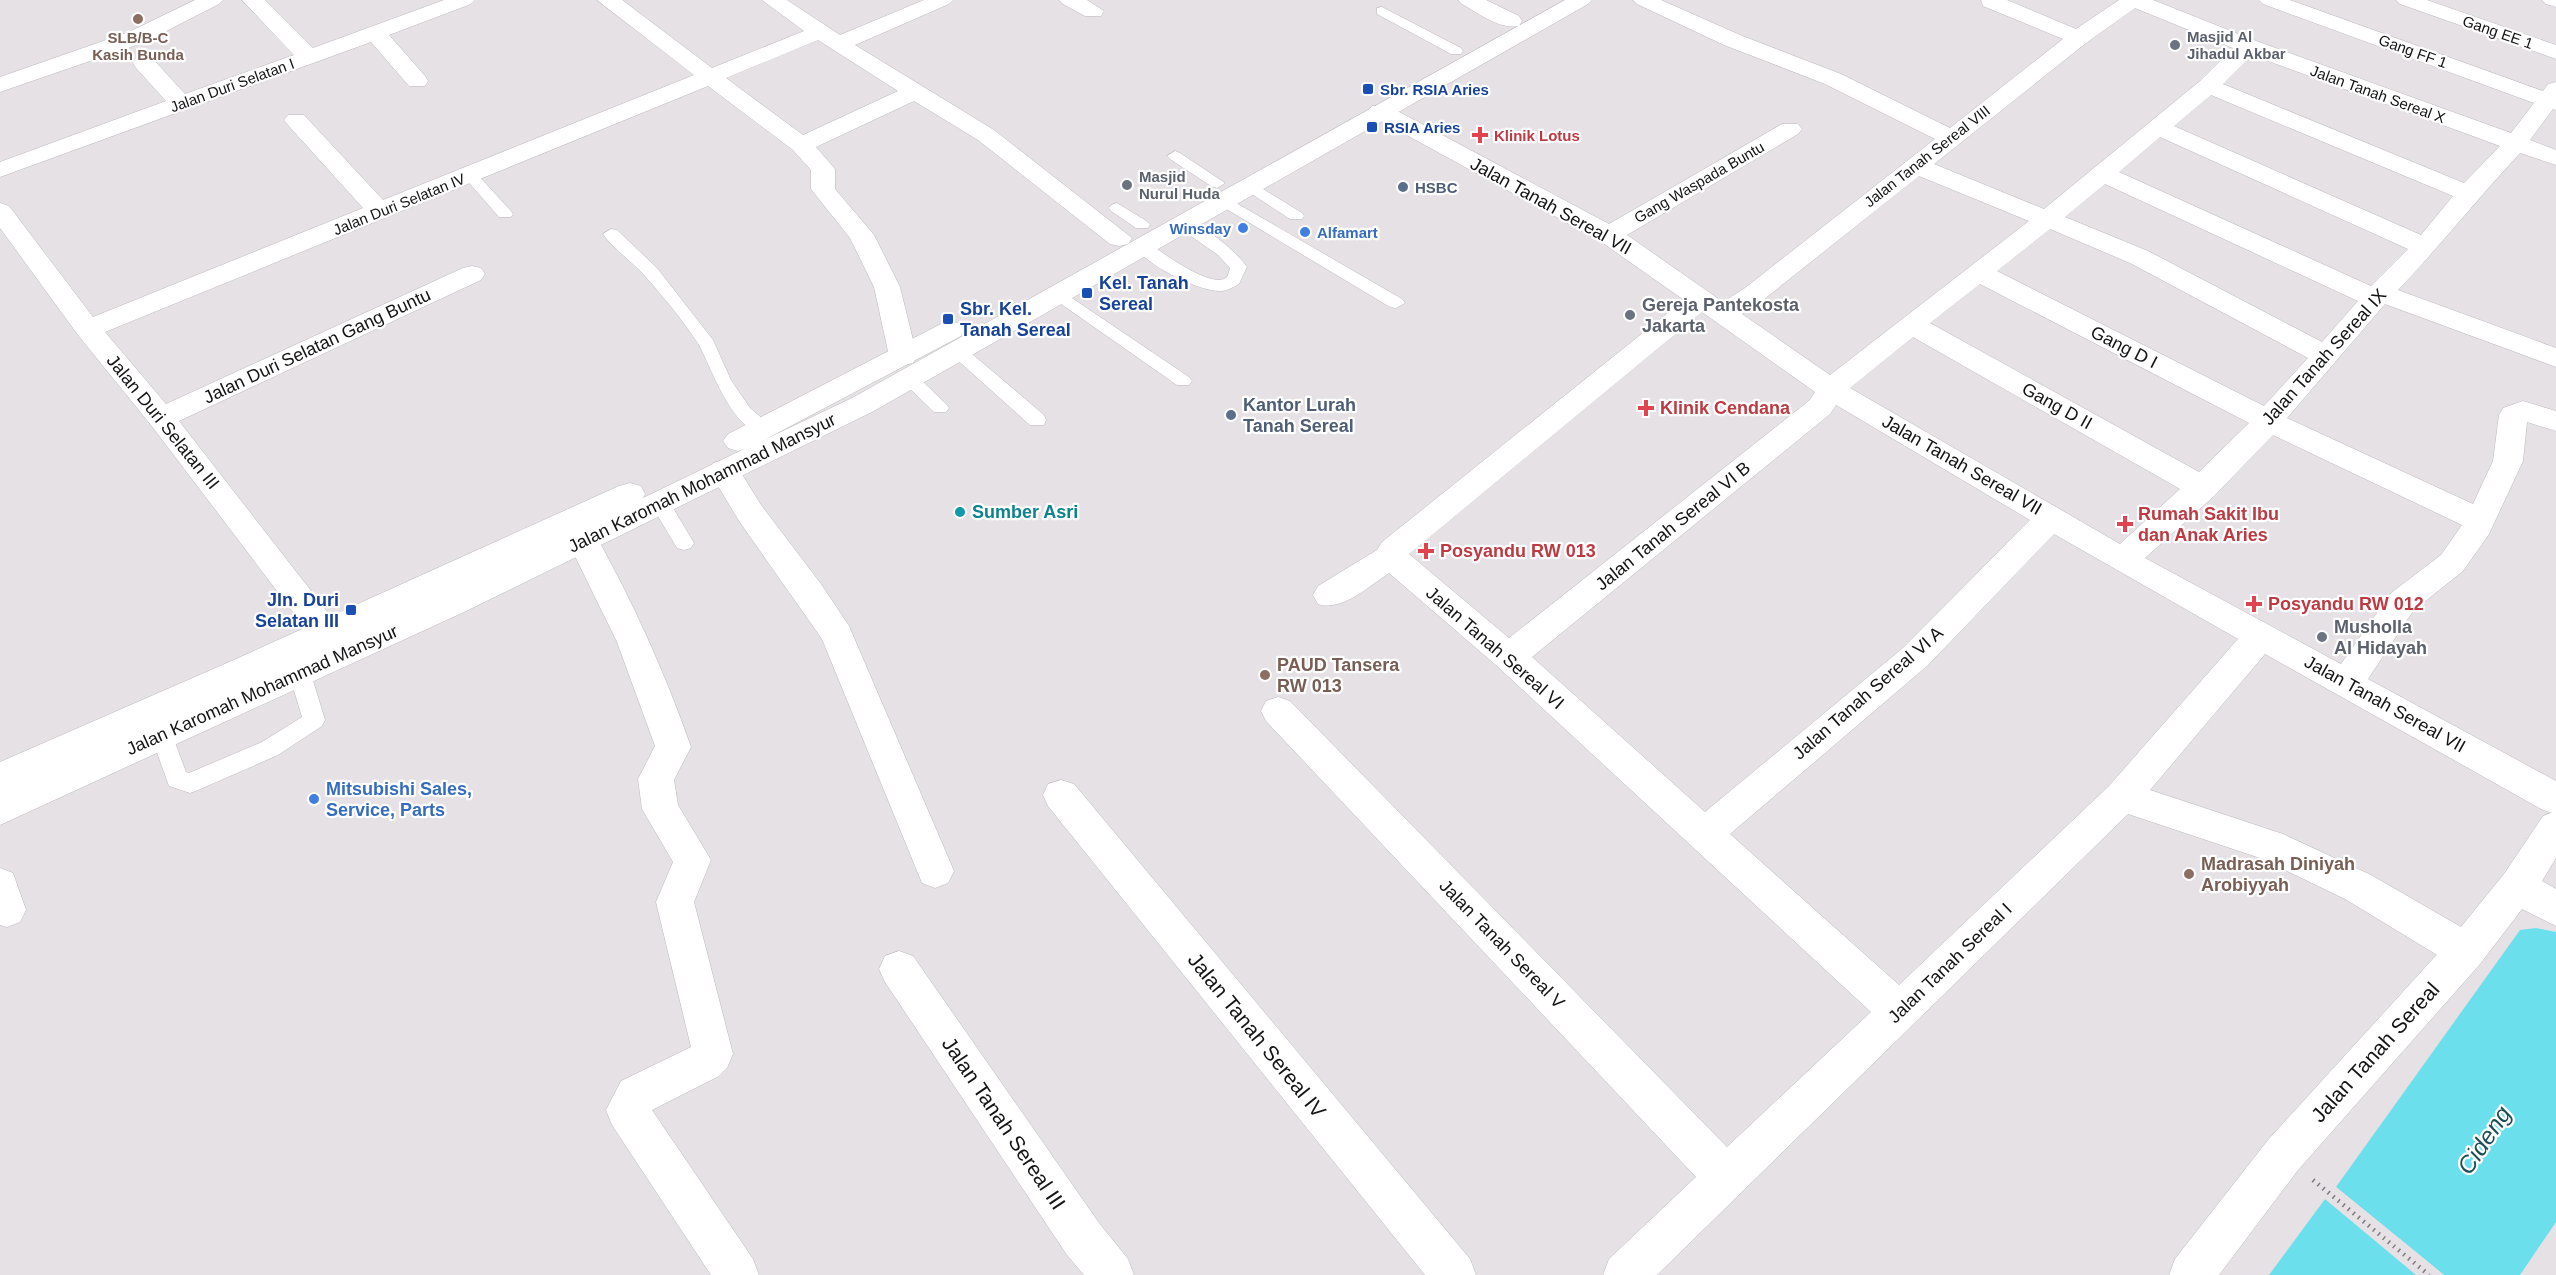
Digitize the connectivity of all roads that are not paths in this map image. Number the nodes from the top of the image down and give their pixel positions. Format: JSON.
{"nodes":[{"id":1,"x":212,"y":0,"type":"edge"},
{"id":2,"x":464,"y":0,"type":"edge"},
{"id":3,"x":608,"y":0,"type":"edge"},
{"id":4,"x":773,"y":0,"type":"edge"},
{"id":5,"x":942,"y":0,"type":"edge"},
{"id":6,"x":1070,"y":0,"type":"edge"},
{"id":7,"x":1469,"y":0,"type":"edge"},
{"id":8,"x":1549,"y":0,"type":"edge"},
{"id":9,"x":1581,"y":0,"type":"edge"},
{"id":10,"x":1644,"y":0,"type":"edge"},
{"id":11,"x":2134,"y":0,"type":"edge"},
{"id":12,"x":2270,"y":0,"type":"edge"},
{"id":13,"x":2407,"y":0,"type":"edge"},
{"id":14,"x":257,"y":1,"type":"edge"},
{"id":15,"x":1990,"y":1,"type":"edge"},
{"id":16,"x":1092,"y":11,"type":"dead end"},
{"id":17,"x":1382,"y":11,"type":"dead end"},
{"id":18,"x":1511,"y":21,"type":"junction"},
{"id":19,"x":375,"y":33,"type":"junction"},
{"id":20,"x":829,"y":38,"type":"junction"},
{"id":21,"x":2078,"y":38,"type":"junction"},
{"id":22,"x":2248,"y":46,"type":"junction"},
{"id":23,"x":1456,"y":51,"type":"junction"},
{"id":24,"x":2556,"y":52,"type":"edge"},
{"id":25,"x":309,"y":57,"type":"junction"},
{"id":26,"x":144,"y":63,"type":"dead end"},
{"id":27,"x":710,"y":78,"type":"junction"},
{"id":28,"x":417,"y":81,"type":"dead end"},
{"id":29,"x":0,"y":85,"type":"edge"},
{"id":30,"x":2208,"y":86,"type":"junction"},
{"id":31,"x":916,"y":91,"type":"junction"},
{"id":32,"x":2553,"y":97,"type":"edge"},
{"id":33,"x":181,"y":104,"type":"junction"},
{"id":34,"x":1371,"y":107,"type":"junction"},
{"id":35,"x":296,"y":120,"type":"dead end"},
{"id":36,"x":2157,"y":127,"type":"junction"},
{"id":37,"x":1790,"y":129,"type":"dead end"},
{"id":38,"x":1950,"y":137,"type":"junction"},
{"id":39,"x":2515,"y":144,"type":"junction"},
{"id":40,"x":801,"y":145,"type":"junction"},
{"id":41,"x":1175,"y":156,"type":"dead end"},
{"id":42,"x":2556,"y":159,"type":"edge"},
{"id":43,"x":1915,"y":165,"type":"junction"},
{"id":44,"x":0,"y":170,"type":"edge"},
{"id":45,"x":2102,"y":173,"type":"junction"},
{"id":46,"x":470,"y":175,"type":"junction"},
{"id":47,"x":1231,"y":191,"type":"junction"},
{"id":48,"x":2468,"y":194,"type":"junction"},
{"id":49,"x":1117,"y":208,"type":"dead end"},
{"id":50,"x":0,"y":211,"type":"edge"},
{"id":51,"x":380,"y":212,"type":"junction"},
{"id":52,"x":505,"y":214,"type":"dead end"},
{"id":53,"x":2047,"y":219,"type":"junction"},
{"id":54,"x":1288,"y":220,"type":"dead end"},
{"id":55,"x":1184,"y":224,"type":"junction"},
{"id":56,"x":611,"y":234,"type":"dead end"},
{"id":57,"x":1609,"y":235,"type":"junction"},
{"id":58,"x":1135,"y":236,"type":"junction"},
{"id":59,"x":2425,"y":247,"type":"junction"},
{"id":60,"x":1980,"y":273,"type":"junction"},
{"id":61,"x":472,"y":274,"type":"dead end"},
{"id":62,"x":1050,"y":288,"type":"junction"},
{"id":63,"x":2378,"y":295,"type":"junction"},
{"id":64,"x":1396,"y":303,"type":"dead end"},
{"id":65,"x":1713,"y":307,"type":"junction"},
{"id":66,"x":1911,"y":325,"type":"junction"},
{"id":67,"x":88,"y":329,"type":"junction"},
{"id":68,"x":959,"y":352,"type":"junction"},
{"id":69,"x":2326,"y":357,"type":"junction"},
{"id":70,"x":2556,"y":358,"type":"edge"},
{"id":71,"x":907,"y":368,"type":"junction"},
{"id":72,"x":1183,"y":381,"type":"dead end"},
{"id":73,"x":1831,"y":389,"type":"junction"},
{"id":74,"x":940,"y":408,"type":"dead end"},
{"id":75,"x":161,"y":418,"type":"junction"},
{"id":76,"x":1038,"y":420,"type":"dead end"},
{"id":77,"x":2267,"y":420,"type":"junction"},
{"id":78,"x":2556,"y":420,"type":"edge"},
{"id":79,"x":764,"y":427,"type":"junction"},
{"id":80,"x":724,"y":471,"type":"junction"},
{"id":81,"x":2203,"y":488,"type":"junction"},
{"id":82,"x":660,"y":503,"type":"junction"},
{"id":83,"x":2052,"y":517,"type":"junction"},
{"id":84,"x":2481,"y":521,"type":"junction"},
{"id":85,"x":584,"y":542,"type":"junction"},
{"id":86,"x":684,"y":543,"type":"dead end"},
{"id":87,"x":1391,"y":557,"type":"junction"},
{"id":88,"x":2123,"y":560,"type":"junction"},
{"id":89,"x":445,"y":593,"type":"junction"},
{"id":90,"x":1329,"y":595,"type":"dead end"},
{"id":91,"x":2260,"y":637,"type":"junction"},
{"id":92,"x":334,"y":644,"type":"junction"},
{"id":93,"x":1509,"y":657,"type":"junction"},
{"id":94,"x":300,"y":674,"type":"junction"},
{"id":95,"x":2347,"y":682,"type":"junction"},
{"id":96,"x":1278,"y":711,"type":"dead end"},
{"id":97,"x":162,"y":736,"type":"junction"},
{"id":98,"x":0,"y":778,"type":"edge"},
{"id":99,"x":1061,"y":795,"type":"dead end"},
{"id":100,"x":2122,"y":796,"type":"junction"},
{"id":101,"x":2556,"y":799,"type":"edge"},
{"id":102,"x":0,"y":809,"type":"edge"},
{"id":103,"x":2556,"y":827,"type":"edge"},
{"id":104,"x":1703,"y":835,"type":"junction"},
{"id":105,"x":935,"y":871,"type":"dead end"},
{"id":106,"x":2538,"y":898,"type":"edge"},
{"id":107,"x":2466,"y":951,"type":"junction"},
{"id":108,"x":898,"y":969,"type":"dead end"},
{"id":109,"x":1900,"y":1012,"type":"junction"},
{"id":110,"x":1727,"y":1178,"type":"junction"},
{"id":111,"x":734,"y":1271,"type":"edge"},
{"id":112,"x":1112,"y":1275,"type":"edge"},
{"id":113,"x":1454,"y":1275,"type":"edge"},
{"id":114,"x":1625,"y":1275,"type":"edge"},
{"id":115,"x":2191,"y":1275,"type":"edge"}],
"edges":[{"from":1,"to":29,"type":"street"},
{"from":2,"to":19,"type":"street","name":"Jalan Duri Selatan I"},
{"from":3,"to":27,"type":"street"},
{"from":4,"to":20,"type":"street"},
{"from":5,"to":20,"type":"street","name":"Jalan Duri Selatan IV"},
{"from":6,"to":16,"type":"street"},
{"from":7,"to":18,"type":"street"},
{"from":8,"to":18,"type":"street"},
{"from":9,"to":34,"type":"street"},
{"from":10,"to":38,"type":"street"},
{"from":11,"to":21,"type":"street","name":"Jalan Tanah Sereal VIII"},
{"from":11,"to":22,"type":"street","name":"Jalan Tanah Sereal X"},
{"from":12,"to":32,"type":"street","name":"Gang FF 1"},
{"from":13,"to":24,"type":"street","name":"Gang EE 1"},
{"from":14,"to":25,"type":"street"},
{"from":15,"to":21,"type":"street"},
{"from":17,"to":23,"type":"lane"},
{"from":18,"to":23,"type":"street"},
{"from":19,"to":25,"type":"street","name":"Jalan Duri Selatan I"},
{"from":19,"to":28,"type":"street"},
{"from":20,"to":27,"type":"street","name":"Jalan Duri Selatan IV"},
{"from":20,"to":31,"type":"street"},
{"from":21,"to":38,"type":"street","name":"Jalan Tanah Sereal VIII"},
{"from":22,"to":30,"type":"street","name":"Jalan Tanah Sereal VI B"},
{"from":22,"to":39,"type":"street","name":"Jalan Tanah Sereal X"},
{"from":23,"to":34,"type":"street"},
{"from":25,"to":33,"type":"street","name":"Jalan Duri Selatan I"},
{"from":26,"to":33,"type":"street"},
{"from":27,"to":40,"type":"street"},
{"from":27,"to":46,"type":"street","name":"Jalan Duri Selatan IV"},
{"from":30,"to":36,"type":"street","name":"Jalan Tanah Sereal VI B"},
{"from":30,"to":48,"type":"street"},
{"from":31,"to":40,"type":"street"},
{"from":31,"to":58,"type":"street"},
{"from":32,"to":39,"type":"street","name":"Jalan Tanah Sereal IX"},
{"from":33,"to":44,"type":"street","name":"Jalan Duri Selatan I"},
{"from":34,"to":47,"type":"street","name":"Jalan Karomah Mohammad Mansyur"},
{"from":34,"to":57,"type":"street","name":"Jalan Tanah Sereal VII"},
{"from":35,"to":51,"type":"street"},
{"from":36,"to":45,"type":"street","name":"Jalan Tanah Sereal VI B"},
{"from":36,"to":59,"type":"street"},
{"from":37,"to":57,"type":"street","name":"Gang Waspada Buntu"},
{"from":38,"to":43,"type":"street","name":"Jalan Tanah Sereal VIII"},
{"from":39,"to":42,"type":"street","name":"Jalan Tanah Sereal X"},
{"from":39,"to":48,"type":"street","name":"Jalan Tanah Sereal IX"},
{"from":40,"to":71,"type":"street"},
{"from":41,"to":47,"type":"lane"},
{"from":43,"to":53,"type":"street"},
{"from":43,"to":65,"type":"street","name":"Jalan Tanah Sereal VIII"},
{"from":45,"to":53,"type":"street","name":"Jalan Tanah Sereal VI B"},
{"from":45,"to":63,"type":"street"},
{"from":46,"to":51,"type":"street","name":"Jalan Duri Selatan IV"},
{"from":46,"to":52,"type":"lane"},
{"from":47,"to":54,"type":"lane"},
{"from":47,"to":55,"type":"street","name":"Jalan Karomah Mohammad Mansyur"},
{"from":47,"to":58,"type":"street","name":"Jalan Karomah Mohammad Mansyur"},
{"from":47,"to":64,"type":"lane"},
{"from":48,"to":59,"type":"street","name":"Jalan Tanah Sereal IX"},
{"from":49,"to":58,"type":"lane"},
{"from":50,"to":67,"type":"street","name":"Jalan Duri Selatan III"},
{"from":51,"to":67,"type":"street","name":"Jalan Duri Selatan IV"},
{"from":53,"to":60,"type":"street","name":"Jalan Tanah Sereal VI B"},
{"from":53,"to":69,"type":"street"},
{"from":55,"to":58,"type":"street","name":"Jalan Karomah Mohammad Mansyur"},
{"from":55,"to":58,"type":"lane"},
{"from":56,"to":79,"type":"lane"},
{"from":57,"to":65,"type":"street","name":"Jalan Tanah Sereal VII"},
{"from":58,"to":62,"type":"street","name":"Jalan Karomah Mohammad Mansyur"},
{"from":59,"to":63,"type":"street","name":"Jalan Tanah Sereal IX"},
{"from":60,"to":66,"type":"street","name":"Jalan Tanah Sereal VI B"},
{"from":60,"to":77,"type":"street","name":"Gang D I"},
{"from":61,"to":75,"type":"street","name":"Jalan Duri Selatan Gang Buntu"},
{"from":62,"to":68,"type":"street","name":"Jalan Karomah Mohammad Mansyur"},
{"from":62,"to":71,"type":"street","name":"Jalan Karomah Mohammad Mansyur"},
{"from":62,"to":72,"type":"lane"},
{"from":63,"to":69,"type":"street","name":"Jalan Tanah Sereal IX"},
{"from":63,"to":70,"type":"street"},
{"from":65,"to":73,"type":"street","name":"Jalan Tanah Sereal VII"},
{"from":65,"to":87,"type":"street"},
{"from":66,"to":73,"type":"street","name":"Jalan Tanah Sereal VI B"},
{"from":66,"to":81,"type":"street","name":"Gang D II"},
{"from":67,"to":75,"type":"street","name":"Jalan Duri Selatan III"},
{"from":68,"to":71,"type":"street","name":"Jalan Karomah Mohammad Mansyur"},
{"from":68,"to":76,"type":"lane"},
{"from":69,"to":77,"type":"street","name":"Jalan Tanah Sereal IX"},
{"from":71,"to":74,"type":"lane"},
{"from":71,"to":79,"type":"street","name":"Jalan Karomah Mohammad Mansyur"},
{"from":71,"to":80,"type":"street","name":"Jalan Karomah Mohammad Mansyur"},
{"from":73,"to":83,"type":"street","name":"Jalan Tanah Sereal VII"},
{"from":73,"to":93,"type":"street","name":"Jalan Tanah Sereal VI B"},
{"from":75,"to":92,"type":"street","name":"Jalan Duri Selatan III"},
{"from":77,"to":81,"type":"street","name":"Jalan Tanah Sereal IX"},
{"from":77,"to":84,"type":"street","name":"Gang D I"},
{"from":78,"to":84,"type":"street"},
{"from":79,"to":89,"type":"street","name":"Jalan Karomah Mohammad Mansyur"},
{"from":80,"to":82,"type":"street","name":"Jalan Karomah Mohammad Mansyur"},
{"from":80,"to":105,"type":"street"},
{"from":81,"to":88,"type":"street","name":"Jalan Tanah Sereal IX"},
{"from":82,"to":85,"type":"street","name":"Jalan Karomah Mohammad Mansyur"},
{"from":82,"to":86,"type":"lane"},
{"from":83,"to":88,"type":"street","name":"Jalan Tanah Sereal VII"},
{"from":83,"to":104,"type":"street","name":"Jalan Tanah Sereal VI A"},
{"from":84,"to":95,"type":"street"},
{"from":85,"to":89,"type":"street","name":"Jalan Karomah Mohammad Mansyur"},
{"from":85,"to":111,"type":"street"},
{"from":87,"to":90,"type":"street"},
{"from":87,"to":93,"type":"street","name":"Jalan Tanah Sereal VI"},
{"from":88,"to":91,"type":"street","name":"Jalan Tanah Sereal VII"},
{"from":89,"to":92,"type":"street","name":"Jalan Karomah Mohammad Mansyur"},
{"from":91,"to":95,"type":"street","name":"Jalan Tanah Sereal VII"},
{"from":91,"to":100,"type":"street","name":"Jalan Tanah Sereal I"},
{"from":92,"to":94,"type":"street","name":"Jalan Karomah Mohammad Mansyur"},
{"from":92,"to":98,"type":"street","name":"Jalan Karomah Mohammad Mansyur"},
{"from":93,"to":104,"type":"street","name":"Jalan Tanah Sereal VI"},
{"from":94,"to":97,"type":"street","name":"Jalan Karomah Mohammad Mansyur"},
{"from":94,"to":97,"type":"lane"},
{"from":95,"to":101,"type":"street","name":"Jalan Tanah Sereal VII"},
{"from":96,"to":110,"type":"street","name":"Jalan Tanah Sereal V"},
{"from":97,"to":102,"type":"street","name":"Jalan Karomah Mohammad Mansyur"},
{"from":99,"to":113,"type":"street","name":"Jalan Tanah Sereal IV"},
{"from":100,"to":107,"type":"street"},
{"from":100,"to":109,"type":"street","name":"Jalan Tanah Sereal I"},
{"from":103,"to":106,"type":"street","name":"Jalan Tanah Sereal"},
{"from":104,"to":109,"type":"street","name":"Jalan Tanah Sereal VI"},
{"from":106,"to":107,"type":"street","name":"Jalan Tanah Sereal"},
{"from":107,"to":115,"type":"street","name":"Jalan Tanah Sereal"},
{"from":108,"to":112,"type":"street","name":"Jalan Tanah Sereal III"},
{"from":109,"to":110,"type":"street","name":"Jalan Tanah Sereal I"},
{"from":110,"to":114,"type":"street","name":"Jalan Tanah Sereal I"}]}
